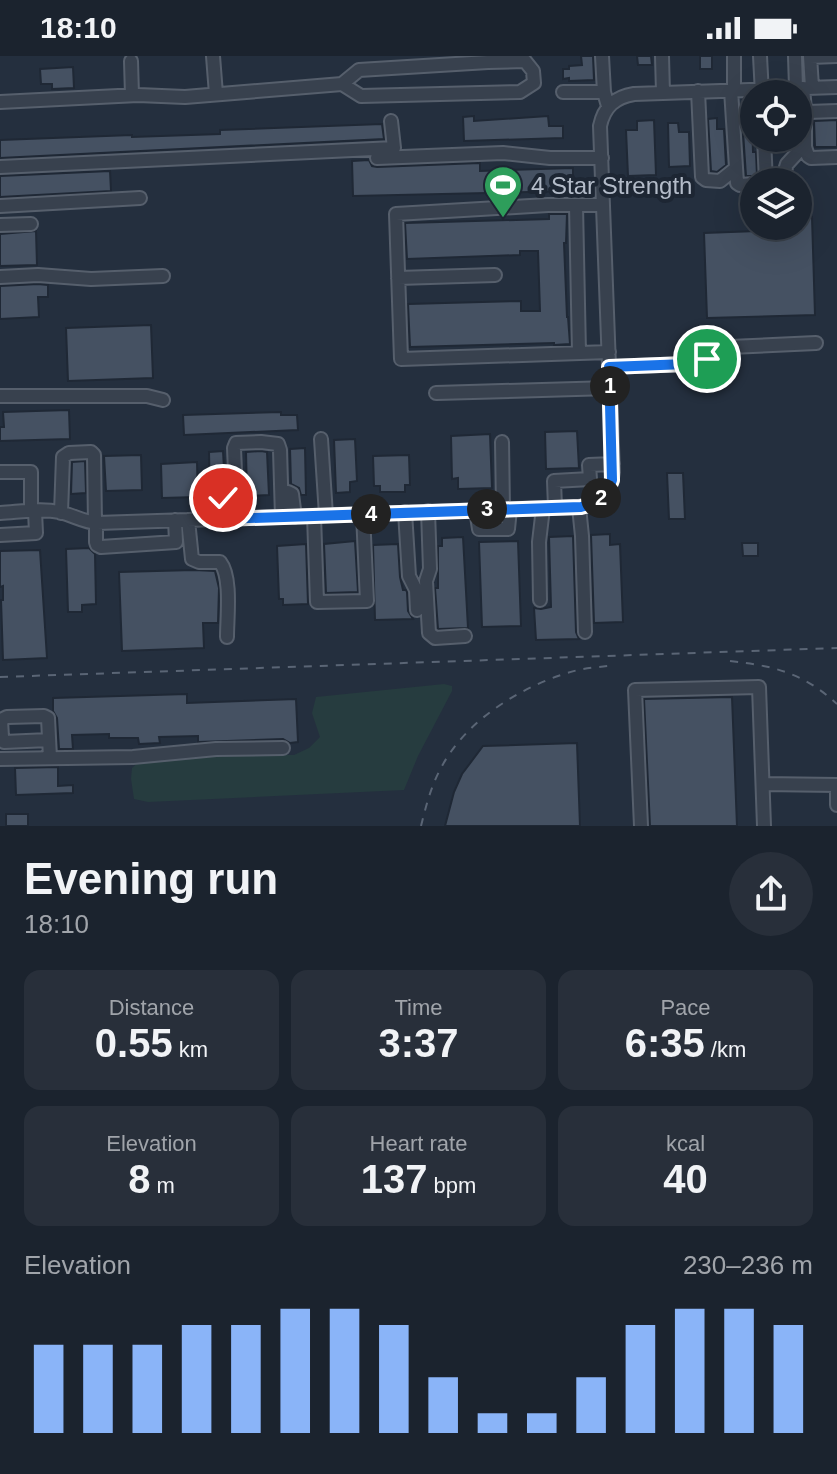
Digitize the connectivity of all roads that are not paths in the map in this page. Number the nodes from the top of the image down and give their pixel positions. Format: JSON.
{"nodes":[{"id":1,"x":213,"y":56,"type":"edge"},
{"id":2,"x":602,"y":56,"type":"edge"},
{"id":3,"x":662,"y":56,"type":"edge"},
{"id":4,"x":734,"y":56,"type":"edge"},
{"id":5,"x":760,"y":56,"type":"edge"},
{"id":6,"x":767,"y":56,"type":"edge"},
{"id":7,"x":795,"y":56,"type":"edge"},
{"id":8,"x":810,"y":56,"type":"edge"},
{"id":9,"x":828,"y":56,"type":"edge"},
{"id":10,"x":837,"y":56,"type":"edge"},
{"id":11,"x":131,"y":61,"type":"dead end"},
{"id":12,"x":763,"y":80,"type":"edge"},
{"id":13,"x":765,"y":80,"type":"edge"},
{"id":14,"x":801,"y":80,"type":"edge"},
{"id":15,"x":805,"y":80,"type":"edge"},
{"id":16,"x":342,"y":84,"type":"junction"},
{"id":17,"x":837,"y":87,"type":"edge"},
{"id":18,"x":812,"y":88,"type":"edge"},
{"id":19,"x":733,"y":90,"type":"junction"},
{"id":20,"x":740,"y":90,"type":"edge"},
{"id":21,"x":698,"y":91,"type":"junction"},
{"id":22,"x":563,"y":92,"type":"dead end"},
{"id":23,"x":604,"y":92,"type":"junction"},
{"id":24,"x":663,"y":93,"type":"junction"},
{"id":25,"x":216,"y":94,"type":"junction"},
{"id":26,"x":132,"y":95,"type":"junction"},
{"id":27,"x":0,"y":102,"type":"edge"},
{"id":28,"x":608,"y":106,"type":"junction"},
{"id":29,"x":837,"y":111,"type":"edge"},
{"id":30,"x":812,"y":112,"type":"edge"},
{"id":31,"x":391,"y":121,"type":"dead end"},
{"id":32,"x":798,"y":152,"type":"edge"},
{"id":33,"x":807,"y":152,"type":"edge"},
{"id":34,"x":837,"y":157,"type":"edge"},
{"id":35,"x":377,"y":158,"type":"dead end"},
{"id":36,"x":602,"y":158,"type":"junction"},
{"id":37,"x":0,"y":167,"type":"edge"},
{"id":38,"x":786,"y":168,"type":"edge"},
{"id":39,"x":735,"y":169,"type":"junction"},
{"id":40,"x":740,"y":185,"type":"edge"},
{"id":41,"x":140,"y":198,"type":"dead end"},
{"id":42,"x":576,"y":205,"type":"junction"},
{"id":43,"x":603,"y":205,"type":"junction"},
{"id":44,"x":0,"y":206,"type":"edge"},
{"id":45,"x":31,"y":224,"type":"dead end"},
{"id":46,"x":0,"y":225,"type":"edge"},
{"id":47,"x":495,"y":275,"type":"dead end"},
{"id":48,"x":163,"y":276,"type":"dead end"},
{"id":49,"x":0,"y":277,"type":"edge"},
{"id":50,"x":398,"y":278,"type":"junction"},
{"id":51,"x":816,"y":343,"type":"dead end"},
{"id":52,"x":609,"y":352,"type":"junction"},
{"id":53,"x":579,"y":353,"type":"junction"},
{"id":54,"x":609,"y":367,"type":"junction"},
{"id":55,"x":610,"y":388,"type":"junction"},
{"id":56,"x":436,"y":393,"type":"dead end"},
{"id":57,"x":0,"y":396,"type":"edge"},
{"id":58,"x":163,"y":400,"type":"dead end"},
{"id":59,"x":321,"y":439,"type":"dead end"},
{"id":60,"x":502,"y":442,"type":"dead end"},
{"id":61,"x":613,"y":464,"type":"junction"},
{"id":62,"x":0,"y":472,"type":"edge"},
{"id":63,"x":236,"y":492,"type":"junction"},
{"id":64,"x":579,"y":507,"type":"junction"},
{"id":65,"x":549,"y":508,"type":"junction"},
{"id":66,"x":507,"y":509,"type":"junction"},
{"id":67,"x":476,"y":510,"type":"junction"},
{"id":68,"x":33,"y":511,"type":"junction"},
{"id":69,"x":428,"y":511,"type":"junction"},
{"id":70,"x":405,"y":512,"type":"junction"},
{"id":71,"x":0,"y":513,"type":"edge"},
{"id":72,"x":61,"y":513,"type":"junction"},
{"id":73,"x":363,"y":514,"type":"junction"},
{"id":74,"x":320,"y":516,"type":"junction"},
{"id":75,"x":289,"y":517,"type":"junction"},
{"id":76,"x":237,"y":518,"type":"junction"},
{"id":77,"x":222,"y":519,"type":"junction"},
{"id":78,"x":181,"y":520,"type":"junction"},
{"id":79,"x":96,"y":523,"type":"junction"},
{"id":80,"x":0,"y":535,"type":"edge"},
{"id":81,"x":540,"y":600,"type":"dead end"},
{"id":82,"x":417,"y":610,"type":"dead end"},
{"id":83,"x":585,"y":632,"type":"dead end"},
{"id":84,"x":465,"y":636,"type":"dead end"},
{"id":85,"x":227,"y":637,"type":"dead end"},
{"id":86,"x":49,"y":740,"type":"dead end"},
{"id":87,"x":283,"y":748,"type":"dead end"},
{"id":88,"x":50,"y":758,"type":"junction"},
{"id":89,"x":0,"y":759,"type":"edge"},
{"id":90,"x":763,"y":784,"type":"junction"},
{"id":91,"x":837,"y":805,"type":"edge"},
{"id":92,"x":641,"y":826,"type":"edge"},
{"id":93,"x":764,"y":826,"type":"edge"}],
"edges":[{"from":1,"to":25,"type":"street"},
{"from":2,"to":23,"type":"street"},
{"from":3,"to":24,"type":"street"},
{"from":4,"to":19,"type":"street"},
{"from":5,"to":12,"type":"street"},
{"from":6,"to":13,"type":"street"},
{"from":7,"to":14,"type":"street"},
{"from":8,"to":9,"type":"street"},
{"from":8,"to":15,"type":"street"},
{"from":9,"to":10,"type":"street"},
{"from":11,"to":26,"type":"street"},
{"from":16,"to":16,"type":"street"},
{"from":16,"to":25,"type":"street"},
{"from":17,"to":18,"type":"street"},
{"from":19,"to":20,"type":"street"},
{"from":19,"to":21,"type":"street"},
{"from":19,"to":39,"type":"street"},
{"from":21,"to":24,"type":"street"},
{"from":21,"to":39,"type":"street"},
{"from":22,"to":23,"type":"street"},
{"from":23,"to":28,"type":"street"},
{"from":24,"to":28,"type":"street"},
{"from":25,"to":26,"type":"street"},
{"from":26,"to":27,"type":"street"},
{"from":28,"to":36,"type":"street"},
{"from":29,"to":30,"type":"street"},
{"from":31,"to":37,"type":"street"},
{"from":32,"to":38,"type":"street"},
{"from":33,"to":34,"type":"street"},
{"from":35,"to":36,"type":"street"},
{"from":36,"to":43,"type":"street"},
{"from":39,"to":40,"type":"street"},
{"from":41,"to":44,"type":"street"},
{"from":42,"to":43,"type":"street"},
{"from":42,"to":50,"type":"street"},
{"from":42,"to":53,"type":"street"},
{"from":43,"to":52,"type":"street"},
{"from":45,"to":46,"type":"street"},
{"from":47,"to":50,"type":"street"},
{"from":48,"to":49,"type":"street"},
{"from":50,"to":53,"type":"street"},
{"from":51,"to":54,"type":"street"},
{"from":52,"to":53,"type":"street"},
{"from":52,"to":54,"type":"street"},
{"from":54,"to":55,"type":"street"},
{"from":55,"to":56,"type":"street"},
{"from":55,"to":61,"type":"street"},
{"from":57,"to":58,"type":"street"},
{"from":59,"to":74,"type":"street"},
{"from":60,"to":66,"type":"street"},
{"from":61,"to":64,"type":"street"},
{"from":61,"to":65,"type":"street"},
{"from":62,"to":68,"type":"street"},
{"from":63,"to":75,"type":"street"},
{"from":63,"to":76,"type":"street"},
{"from":63,"to":77,"type":"street"},
{"from":64,"to":65,"type":"street"},
{"from":64,"to":83,"type":"street"},
{"from":65,"to":66,"type":"street"},
{"from":65,"to":81,"type":"street"},
{"from":66,"to":67,"type":"street"},
{"from":66,"to":67,"type":"street"},
{"from":67,"to":69,"type":"street"},
{"from":68,"to":71,"type":"street"},
{"from":68,"to":72,"type":"street"},
{"from":68,"to":80,"type":"street"},
{"from":69,"to":70,"type":"street"},
{"from":69,"to":84,"type":"street"},
{"from":70,"to":73,"type":"street"},
{"from":70,"to":82,"type":"street"},
{"from":72,"to":79,"type":"street"},
{"from":72,"to":79,"type":"street"},
{"from":73,"to":74,"type":"street"},
{"from":73,"to":74,"type":"street"},
{"from":74,"to":75,"type":"street"},
{"from":75,"to":76,"type":"street"},
{"from":76,"to":77,"type":"street"},
{"from":77,"to":78,"type":"street"},
{"from":78,"to":79,"type":"street"},
{"from":78,"to":79,"type":"street"},
{"from":78,"to":85,"type":"street"},
{"from":86,"to":88,"type":"street"},
{"from":87,"to":88,"type":"street"},
{"from":88,"to":89,"type":"street"},
{"from":90,"to":91,"type":"street"},
{"from":90,"to":92,"type":"street"},
{"from":90,"to":93,"type":"street"}]}
